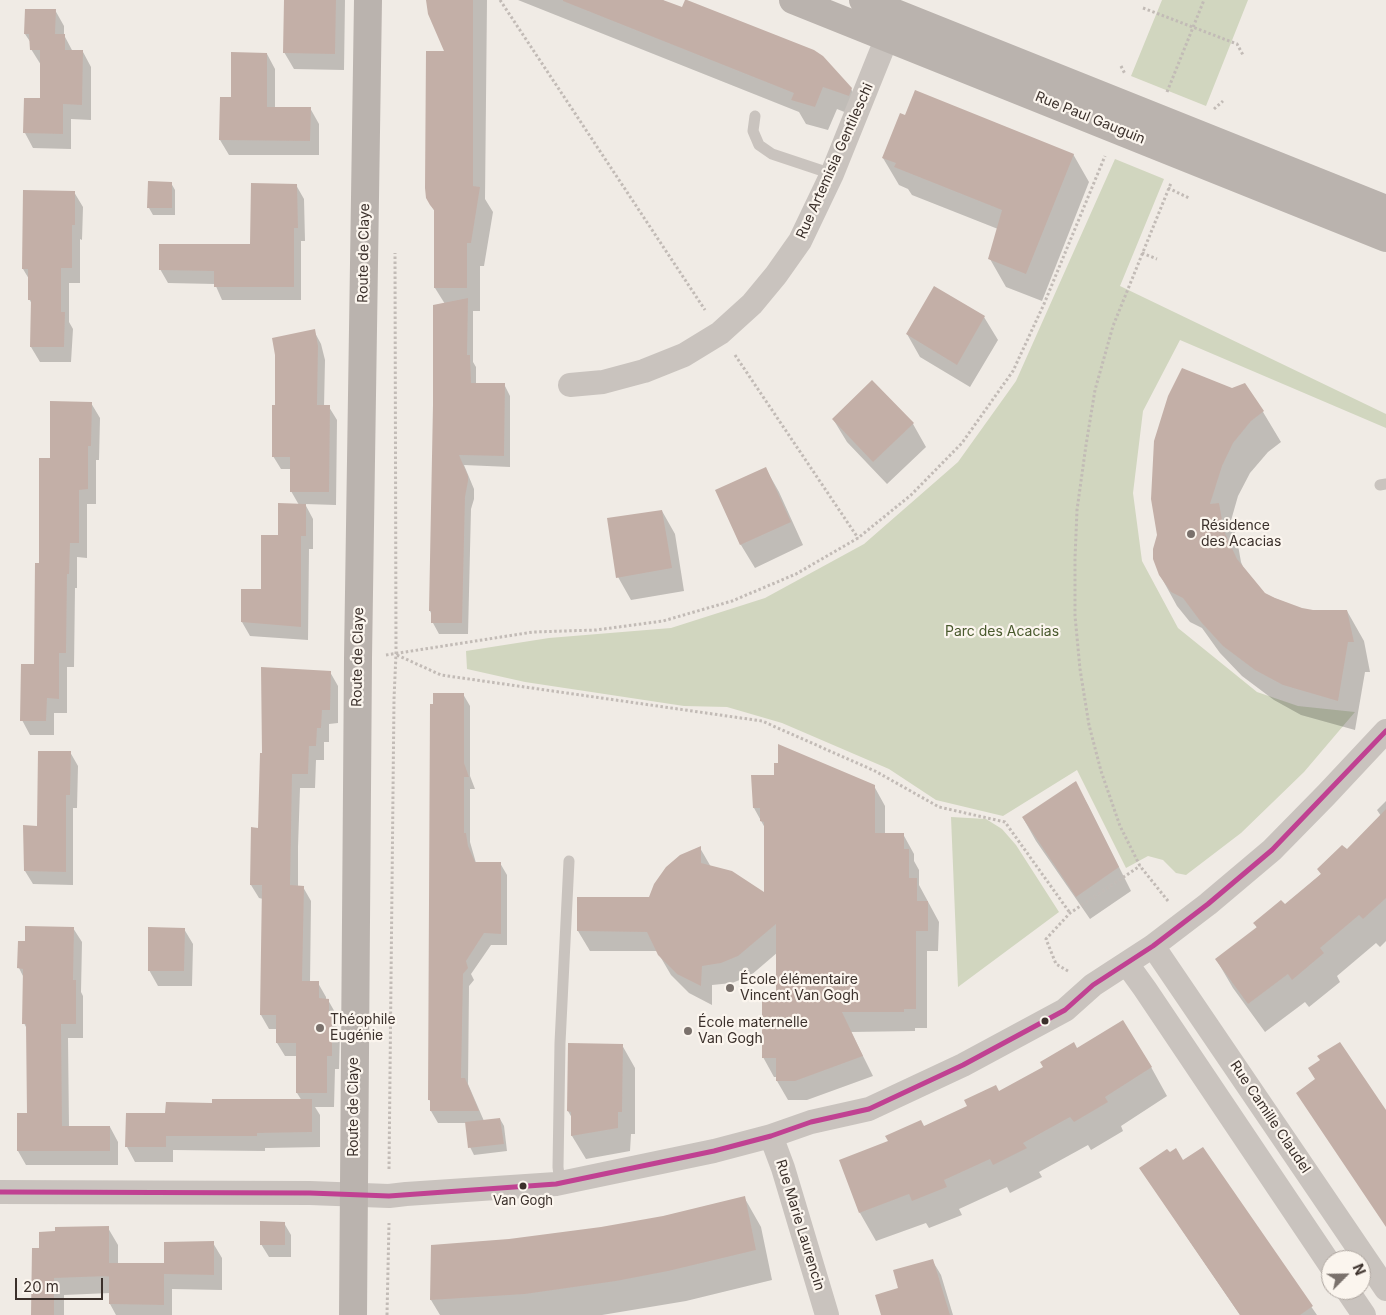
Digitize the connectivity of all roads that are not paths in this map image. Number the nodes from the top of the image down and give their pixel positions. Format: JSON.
{"nodes":[{"id":1,"x":368,"y":0,"type":"edge"},
{"id":2,"x":793,"y":0,"type":"edge"},
{"id":3,"x":863,"y":0,"type":"edge"},
{"id":4,"x":892,"y":25,"type":"junction"},
{"id":5,"x":755,"y":116,"type":"dead end"},
{"id":6,"x":832,"y":174,"type":"junction"},
{"id":7,"x":1386,"y":209,"type":"edge"},
{"id":8,"x":1386,"y":238,"type":"edge"},
{"id":9,"x":570,"y":385,"type":"dead end"},
{"id":10,"x":1386,"y":732,"type":"edge"},
{"id":11,"x":569,"y":861,"type":"dead end"},
{"id":12,"x":1153,"y":946,"type":"junction"},
{"id":13,"x":1127,"y":964,"type":"junction"},
{"id":14,"x":771,"y":1136,"type":"junction"},
{"id":15,"x":560,"y":1184,"type":"junction"},
{"id":16,"x":0,"y":1192,"type":"edge"},
{"id":17,"x":354,"y":1194,"type":"junction"},
{"id":18,"x":1321,"y":1251,"type":"edge"},
{"id":19,"x":1386,"y":1289,"type":"edge"},
{"id":20,"x":1354,"y":1300,"type":"edge"},
{"id":21,"x":353,"y":1315,"type":"edge"},
{"id":22,"x":827,"y":1315,"type":"edge"},
{"id":23,"x":1364,"y":1315,"type":"edge"}],
"edges":[{"from":1,"to":17,"type":"main road","name":"Route de Claye"},
{"from":2,"to":4,"type":"main road","name":"Rue Paul Gauguin"},
{"from":3,"to":4,"type":"main road","name":"Rue Paul Gauguin"},
{"from":4,"to":6,"type":"street","name":"Rue Artemisia Gentileschi"},
{"from":4,"to":7,"type":"main road","name":"Rue Paul Gauguin"},
{"from":4,"to":8,"type":"main road","name":"Rue Paul Gauguin"},
{"from":5,"to":6,"type":"lane"},
{"from":6,"to":9,"type":"street","name":"Rue Artemisia Gentileschi"},
{"from":10,"to":12,"type":"street"},
{"from":11,"to":15,"type":"lane"},
{"from":12,"to":13,"type":"street"},
{"from":12,"to":19,"type":"street","name":"Rue Camille Claudel"},
{"from":13,"to":14,"type":"street"},
{"from":13,"to":18,"type":"street"},
{"from":14,"to":15,"type":"street"},
{"from":14,"to":22,"type":"street","name":"Rue Marie Laurencin"},
{"from":15,"to":17,"type":"street"},
{"from":16,"to":17,"type":"street"},
{"from":17,"to":21,"type":"main road","name":"Route de Claye"},
{"from":20,"to":23,"type":"street"}]}
